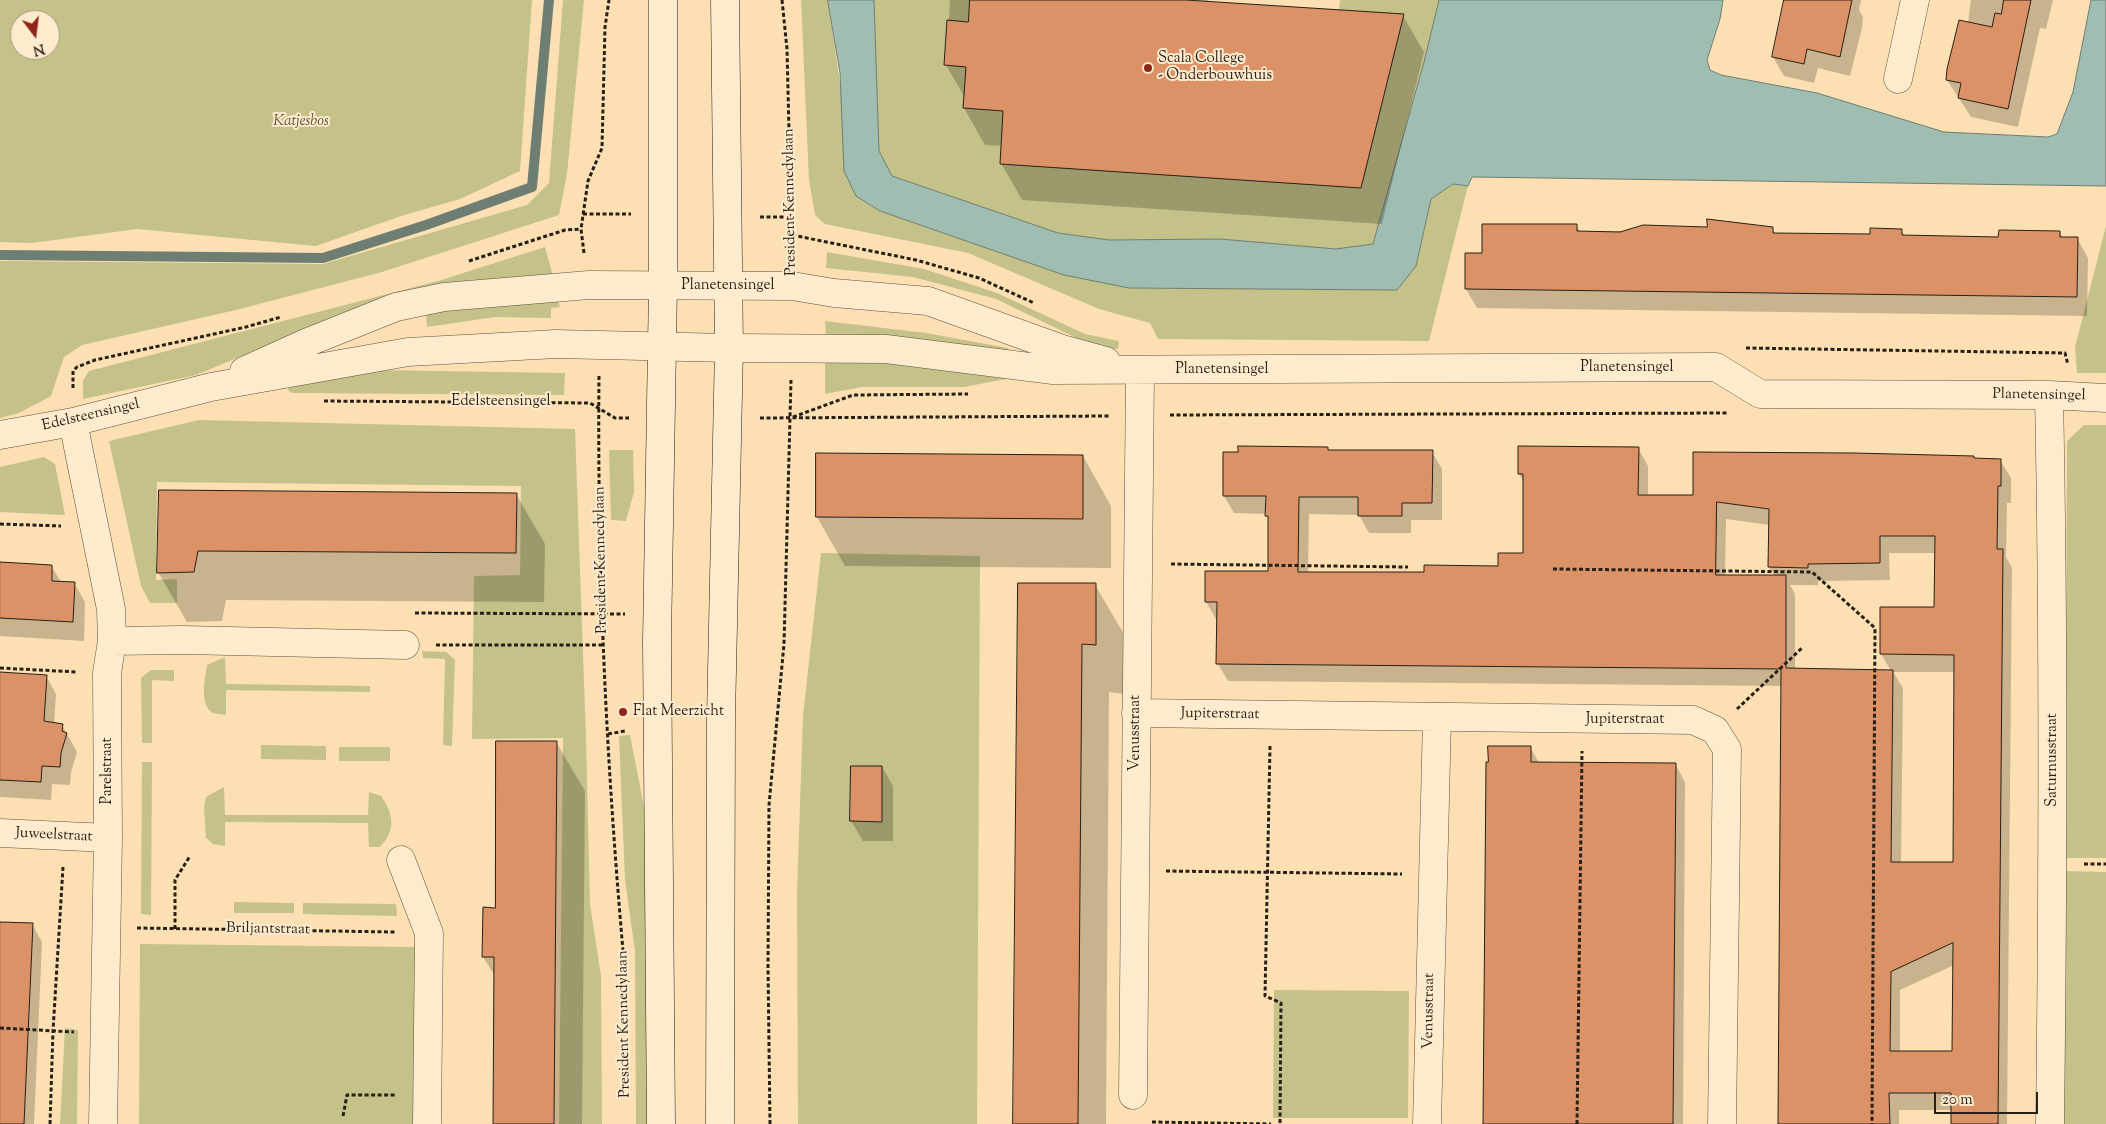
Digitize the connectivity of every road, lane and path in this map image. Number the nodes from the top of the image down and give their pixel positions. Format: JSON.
{"nodes":[{"id":1,"x":609,"y":0,"type":"edge"},
{"id":2,"x":663,"y":0,"type":"edge"},
{"id":3,"x":725,"y":0,"type":"edge"},
{"id":4,"x":782,"y":0,"type":"edge"},
{"id":5,"x":1915,"y":0,"type":"edge"},
{"id":6,"x":1898,"y":79,"type":"dead end"},
{"id":7,"x":589,"y":285,"type":"junction"},
{"id":8,"x":729,"y":285,"type":"junction"},
{"id":9,"x":663,"y":286,"type":"junction"},
{"id":10,"x":792,"y":286,"type":"junction"},
{"id":11,"x":599,"y":345,"type":"junction"},
{"id":12,"x":662,"y":346,"type":"junction"},
{"id":13,"x":791,"y":347,"type":"junction"},
{"id":14,"x":729,"y":348,"type":"junction"},
{"id":15,"x":1716,"y":367,"type":"junction"},
{"id":16,"x":1140,"y":371,"type":"junction"},
{"id":17,"x":211,"y":387,"type":"junction"},
{"id":18,"x":974,"y":394,"type":"dead end"},
{"id":19,"x":1760,"y":394,"type":"junction"},
{"id":20,"x":2059,"y":396,"type":"junction"},
{"id":21,"x":2106,"y":398,"type":"edge"},
{"id":22,"x":315,"y":401,"type":"dead end"},
{"id":23,"x":598,"y":408,"type":"junction"},
{"id":24,"x":1139,"y":416,"type":"junction"},
{"id":25,"x":662,"y":418,"type":"junction"},
{"id":26,"x":726,"y":418,"type":"junction"},
{"id":27,"x":790,"y":418,"type":"junction"},
{"id":28,"x":73,"y":422,"type":"junction"},
{"id":29,"x":0,"y":436,"type":"edge"},
{"id":30,"x":0,"y":524,"type":"edge"},
{"id":31,"x":94,"y":527,"type":"junction"},
{"id":32,"x":1138,"y":564,"type":"junction"},
{"id":33,"x":1408,"y":567,"type":"dead end"},
{"id":34,"x":1553,"y":569,"type":"dead end"},
{"id":35,"x":603,"y":614,"type":"junction"},
{"id":36,"x":625,"y":614,"type":"dead end"},
{"id":37,"x":112,"y":640,"type":"junction"},
{"id":38,"x":405,"y":645,"type":"junction"},
{"id":39,"x":604,"y":645,"type":"junction"},
{"id":40,"x":1802,"y":648,"type":"dead end"},
{"id":41,"x":0,"y":668,"type":"edge"},
{"id":42,"x":107,"y":673,"type":"junction"},
{"id":43,"x":1136,"y":713,"type":"junction"},
{"id":44,"x":1270,"y":716,"type":"junction"},
{"id":45,"x":1437,"y":718,"type":"junction"},
{"id":46,"x":1582,"y":720,"type":"junction"},
{"id":47,"x":1715,"y":730,"type":"junction"},
{"id":48,"x":630,"y":731,"type":"dead end"},
{"id":49,"x":608,"y":734,"type":"junction"},
{"id":50,"x":0,"y":833,"type":"edge"},
{"id":51,"x":65,"y":836,"type":"junction"},
{"id":52,"x":108,"y":838,"type":"junction"},
{"id":53,"x":190,"y":856,"type":"dead end"},
{"id":54,"x":402,"y":860,"type":"dead end"},
{"id":55,"x":1135,"y":870,"type":"junction"},
{"id":56,"x":1267,"y":872,"type":"junction"},
{"id":57,"x":1433,"y":874,"type":"junction"},
{"id":58,"x":107,"y":928,"type":"junction"},
{"id":59,"x":175,"y":929,"type":"junction"},
{"id":60,"x":429,"y":933,"type":"junction"},
{"id":61,"x":626,"y":976,"type":"dead end"},
{"id":62,"x":0,"y":1028,"type":"edge"},
{"id":63,"x":53,"y":1031,"type":"junction"},
{"id":64,"x":104,"y":1033,"type":"junction"},
{"id":65,"x":427,"y":1095,"type":"junction"},
{"id":66,"x":1133,"y":1095,"type":"dead end"},
{"id":67,"x":343,"y":1116,"type":"dead end"},
{"id":68,"x":1142,"y":1122,"type":"dead end"},
{"id":69,"x":50,"y":1124,"type":"edge"},
{"id":70,"x":103,"y":1124,"type":"edge"},
{"id":71,"x":427,"y":1124,"type":"edge"},
{"id":72,"x":661,"y":1124,"type":"edge"},
{"id":73,"x":720,"y":1124,"type":"edge"},
{"id":74,"x":770,"y":1124,"type":"edge"},
{"id":75,"x":1271,"y":1124,"type":"edge"},
{"id":76,"x":1280,"y":1124,"type":"edge"},
{"id":77,"x":1428,"y":1124,"type":"edge"},
{"id":78,"x":1577,"y":1124,"type":"edge"},
{"id":79,"x":1722,"y":1124,"type":"edge"},
{"id":80,"x":1872,"y":1124,"type":"edge"},
{"id":81,"x":2050,"y":1124,"type":"edge"}],
"edges":[{"from":1,"to":7,"type":"path"},
{"from":2,"to":9,"type":"street"},
{"from":3,"to":8,"type":"street"},
{"from":4,"to":10,"type":"path","name":"President Kennedylaan"},
{"from":5,"to":6,"type":"street"},
{"from":7,"to":9,"type":"street","name":"Edelsteensingel"},
{"from":7,"to":17,"type":"street","name":"Edelsteensingel"},
{"from":8,"to":9,"type":"street","name":"Planetensingel"},
{"from":8,"to":10,"type":"street","name":"Planetensingel"},
{"from":8,"to":14,"type":"street"},
{"from":9,"to":12,"type":"street"},
{"from":10,"to":16,"type":"street","name":"Planetensingel"},
{"from":11,"to":12,"type":"street","name":"Edelsteensingel"},
{"from":11,"to":17,"type":"street","name":"Edelsteensingel"},
{"from":11,"to":23,"type":"path","name":"President Kennedylaan"},
{"from":12,"to":14,"type":"street","name":"Edelsteensingel"},
{"from":12,"to":25,"type":"street"},
{"from":13,"to":14,"type":"street","name":"Planetensingel"},
{"from":13,"to":16,"type":"street","name":"Planetensingel"},
{"from":13,"to":27,"type":"path"},
{"from":14,"to":26,"type":"street"},
{"from":15,"to":16,"type":"street","name":"Planetensingel"},
{"from":15,"to":19,"type":"street"},
{"from":15,"to":20,"type":"path"},
{"from":16,"to":24,"type":"street","name":"Venusstraat"},
{"from":17,"to":28,"type":"street","name":"Edelsteensingel"},
{"from":18,"to":27,"type":"path"},
{"from":19,"to":20,"type":"street","name":"Planetensingel"},
{"from":19,"to":24,"type":"path"},
{"from":20,"to":21,"type":"street","name":"Planetensingel"},
{"from":20,"to":81,"type":"street","name":"Saturnusstraat"},
{"from":22,"to":23,"type":"path","name":"Edelsteensingel"},
{"from":23,"to":25,"type":"path","name":"Edelsteensingel"},
{"from":23,"to":35,"type":"path","name":"President Kennedylaan"},
{"from":24,"to":27,"type":"path"},
{"from":24,"to":32,"type":"street","name":"Venusstraat"},
{"from":25,"to":72,"type":"street"},
{"from":26,"to":27,"type":"path"},
{"from":26,"to":73,"type":"street"},
{"from":27,"to":74,"type":"path"},
{"from":28,"to":29,"type":"street","name":"Edelsteensingel"},
{"from":28,"to":31,"type":"street","name":"Parelstraat"},
{"from":30,"to":31,"type":"path"},
{"from":31,"to":37,"type":"street","name":"Parelstraat"},
{"from":32,"to":33,"type":"path"},
{"from":32,"to":43,"type":"street","name":"Venusstraat"},
{"from":34,"to":80,"type":"path"},
{"from":35,"to":36,"type":"path"},
{"from":35,"to":38,"type":"path"},
{"from":35,"to":39,"type":"path","name":"President Kennedylaan"},
{"from":37,"to":38,"type":"street"},
{"from":37,"to":42,"type":"street","name":"Parelstraat"},
{"from":38,"to":39,"type":"path"},
{"from":39,"to":49,"type":"path","name":"President Kennedylaan"},
{"from":40,"to":47,"type":"path"},
{"from":41,"to":42,"type":"path"},
{"from":42,"to":52,"type":"street","name":"Parelstraat"},
{"from":43,"to":44,"type":"street","name":"Jupiterstraat"},
{"from":43,"to":55,"type":"street","name":"Venusstraat"},
{"from":44,"to":45,"type":"street","name":"Jupiterstraat"},
{"from":44,"to":56,"type":"path"},
{"from":45,"to":46,"type":"street","name":"Jupiterstraat"},
{"from":45,"to":57,"type":"street","name":"Venusstraat"},
{"from":46,"to":47,"type":"street","name":"Jupiterstraat"},
{"from":46,"to":78,"type":"path"},
{"from":47,"to":79,"type":"street"},
{"from":48,"to":49,"type":"path"},
{"from":49,"to":61,"type":"path","name":"President Kennedylaan"},
{"from":50,"to":51,"type":"street","name":"Juweelstraat"},
{"from":51,"to":52,"type":"street","name":"Juweelstraat"},
{"from":51,"to":63,"type":"path"},
{"from":52,"to":58,"type":"street","name":"Parelstraat"},
{"from":53,"to":59,"type":"path"},
{"from":54,"to":60,"type":"street"},
{"from":55,"to":56,"type":"path"},
{"from":55,"to":66,"type":"street","name":"Venusstraat"},
{"from":56,"to":57,"type":"path"},
{"from":56,"to":76,"type":"path"},
{"from":57,"to":77,"type":"street","name":"Venusstraat"},
{"from":58,"to":59,"type":"path","name":"Briljantstraat"},
{"from":58,"to":64,"type":"street","name":"Parelstraat"},
{"from":59,"to":60,"type":"path","name":"Briljantstraat"},
{"from":60,"to":65,"type":"street"},
{"from":62,"to":63,"type":"path"},
{"from":63,"to":64,"type":"path"},
{"from":63,"to":69,"type":"path"},
{"from":64,"to":70,"type":"street","name":"Parelstraat"},
{"from":65,"to":67,"type":"path"},
{"from":65,"to":71,"type":"street"},
{"from":68,"to":75,"type":"path"}]}
